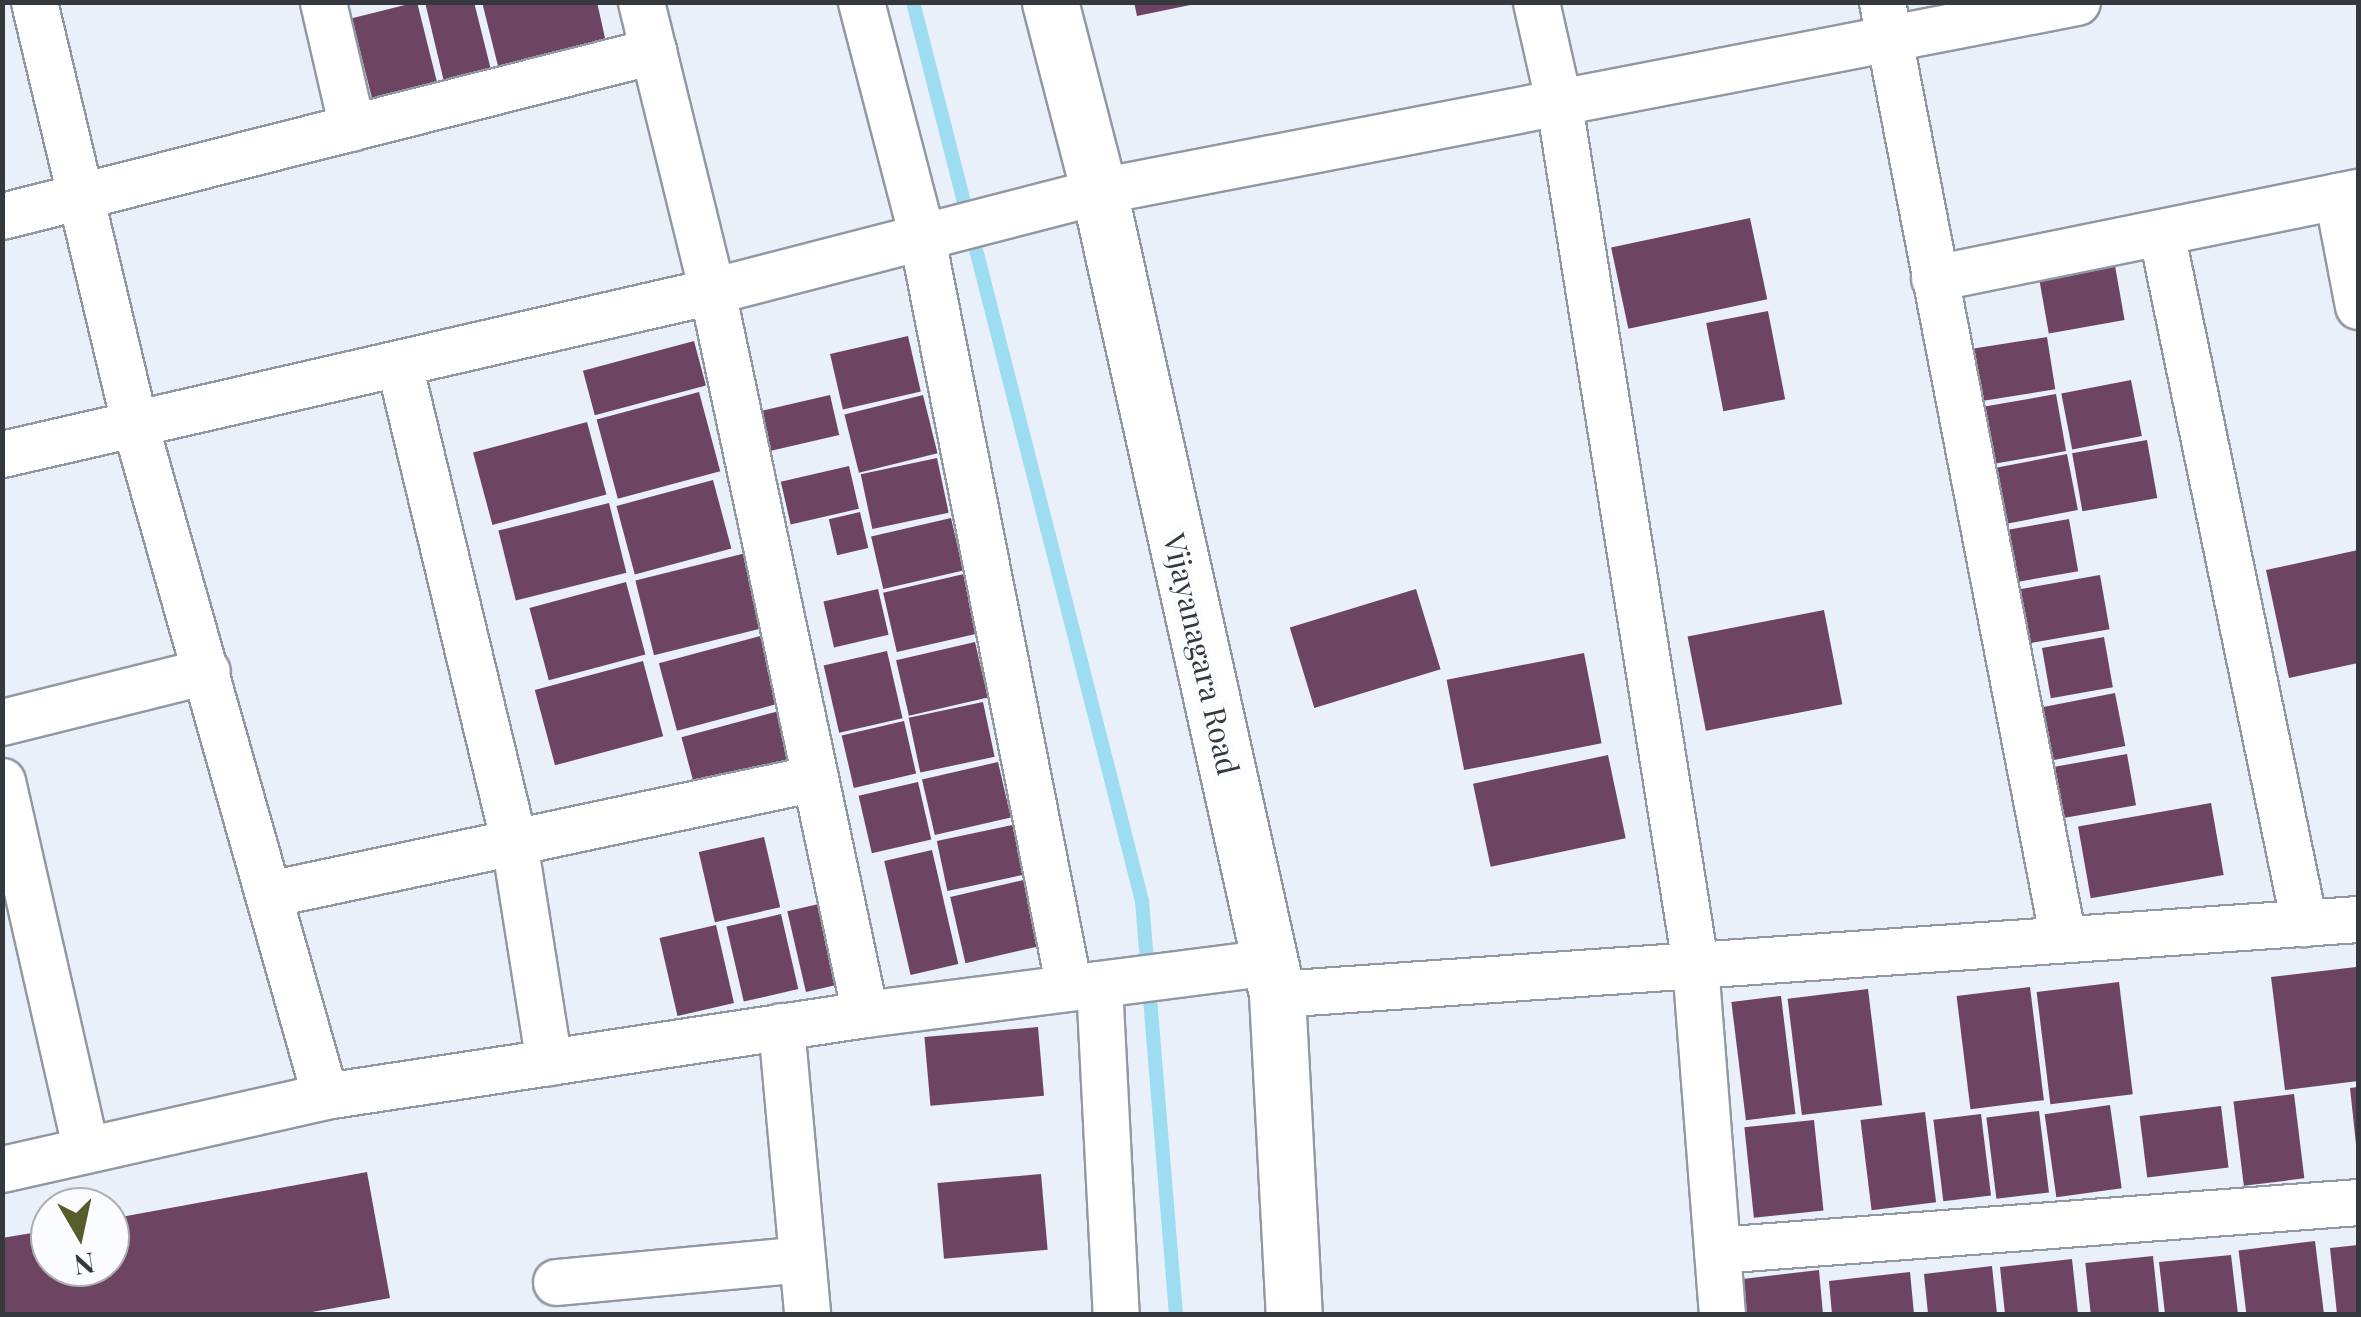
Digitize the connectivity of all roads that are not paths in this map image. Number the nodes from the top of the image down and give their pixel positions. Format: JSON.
{"nodes":[{"id":1,"x":34,"y":2,"type":"edge"},
{"id":2,"x":323,"y":2,"type":"edge"},
{"id":3,"x":641,"y":2,"type":"edge"},
{"id":4,"x":861,"y":2,"type":"edge"},
{"id":5,"x":1050,"y":2,"type":"edge"},
{"id":6,"x":1536,"y":2,"type":"edge"},
{"id":7,"x":2078,"y":2,"type":"edge"},
{"id":8,"x":1886,"y":21,"type":"edge"},
{"id":9,"x":653,"y":51,"type":"junction"},
{"id":10,"x":1559,"y":104,"type":"junction"},
{"id":11,"x":352,"y":128,"type":"junction"},
{"id":12,"x":1098,"y":191,"type":"junction"},
{"id":13,"x":2348,"y":194,"type":"edge"},
{"id":14,"x":82,"y":196,"type":"junction"},
{"id":15,"x":2,"y":216,"type":"edge"},
{"id":16,"x":2162,"y":232,"type":"junction"},
{"id":17,"x":920,"y":233,"type":"junction"},
{"id":18,"x":1934,"y":278,"type":"junction"},
{"id":19,"x":712,"y":292,"type":"junction"},
{"id":20,"x":2358,"y":306,"type":"edge"},
{"id":21,"x":399,"y":364,"type":"junction"},
{"id":22,"x":134,"y":425,"type":"junction"},
{"id":23,"x":2,"y":454,"type":"edge"},
{"id":24,"x":206,"y":671,"type":"junction"},
{"id":25,"x":2,"y":722,"type":"edge"},
{"id":26,"x":815,"y":778,"type":"junction"},
{"id":27,"x":2,"y":781,"type":"edge"},
{"id":28,"x":514,"y":842,"type":"junction"},
{"id":29,"x":269,"y":894,"type":"junction"},
{"id":30,"x":2358,"y":919,"type":"edge"},
{"id":31,"x":2304,"y":923,"type":"junction"},
{"id":32,"x":2063,"y":939,"type":"junction"},
{"id":33,"x":1695,"y":964,"type":"junction"},
{"id":34,"x":1274,"y":978,"type":"junction"},
{"id":35,"x":1084,"y":986,"type":"junction"},
{"id":36,"x":864,"y":1014,"type":"junction"},
{"id":37,"x":781,"y":1026,"type":"junction"},
{"id":38,"x":549,"y":1062,"type":"junction"},
{"id":39,"x":325,"y":1096,"type":"junction"},
{"id":40,"x":86,"y":1150,"type":"junction"},
{"id":41,"x":2,"y":1169,"type":"edge"},
{"id":42,"x":2358,"y":1202,"type":"edge"},
{"id":43,"x":1717,"y":1250,"type":"junction"},
{"id":44,"x":802,"y":1260,"type":"junction"},
{"id":45,"x":556,"y":1282,"type":"dead end"},
{"id":46,"x":807,"y":1314,"type":"edge"},
{"id":47,"x":1116,"y":1314,"type":"edge"},
{"id":48,"x":1294,"y":1314,"type":"edge"},
{"id":49,"x":1722,"y":1314,"type":"edge"}],
"edges":[{"from":1,"to":14,"type":"street"},
{"from":2,"to":11,"type":"street"},
{"from":3,"to":9,"type":"street"},
{"from":4,"to":17,"type":"street"},
{"from":5,"to":12,"type":"street","name":"Vijayanagara Road"},
{"from":6,"to":10,"type":"street"},
{"from":7,"to":8,"type":"street"},
{"from":8,"to":10,"type":"street"},
{"from":8,"to":18,"type":"street"},
{"from":9,"to":11,"type":"street"},
{"from":9,"to":19,"type":"street"},
{"from":10,"to":12,"type":"street"},
{"from":10,"to":33,"type":"street"},
{"from":11,"to":14,"type":"street"},
{"from":12,"to":17,"type":"street"},
{"from":12,"to":34,"type":"street","name":"Vijayanagara Road"},
{"from":13,"to":16,"type":"street"},
{"from":13,"to":20,"type":"street"},
{"from":14,"to":15,"type":"street"},
{"from":14,"to":22,"type":"street"},
{"from":16,"to":18,"type":"street"},
{"from":16,"to":31,"type":"street"},
{"from":17,"to":19,"type":"street"},
{"from":17,"to":35,"type":"street"},
{"from":18,"to":32,"type":"street"},
{"from":19,"to":21,"type":"street"},
{"from":19,"to":26,"type":"street"},
{"from":21,"to":22,"type":"street"},
{"from":21,"to":28,"type":"street"},
{"from":22,"to":23,"type":"street"},
{"from":22,"to":24,"type":"street"},
{"from":24,"to":25,"type":"street"},
{"from":24,"to":29,"type":"street"},
{"from":26,"to":28,"type":"street"},
{"from":26,"to":36,"type":"street"},
{"from":27,"to":40,"type":"street"},
{"from":28,"to":29,"type":"street"},
{"from":28,"to":38,"type":"street"},
{"from":29,"to":39,"type":"street"},
{"from":30,"to":31,"type":"street"},
{"from":31,"to":32,"type":"street"},
{"from":32,"to":33,"type":"street"},
{"from":33,"to":34,"type":"street"},
{"from":33,"to":43,"type":"street"},
{"from":34,"to":35,"type":"street"},
{"from":34,"to":48,"type":"street","name":"Vijayanagara Road"},
{"from":35,"to":36,"type":"street"},
{"from":35,"to":47,"type":"street"},
{"from":36,"to":37,"type":"street"},
{"from":37,"to":38,"type":"street"},
{"from":37,"to":44,"type":"street"},
{"from":38,"to":39,"type":"street"},
{"from":39,"to":40,"type":"street"},
{"from":40,"to":41,"type":"street"},
{"from":42,"to":43,"type":"street"},
{"from":43,"to":49,"type":"street"},
{"from":44,"to":45,"type":"street"},
{"from":44,"to":46,"type":"street"}]}
